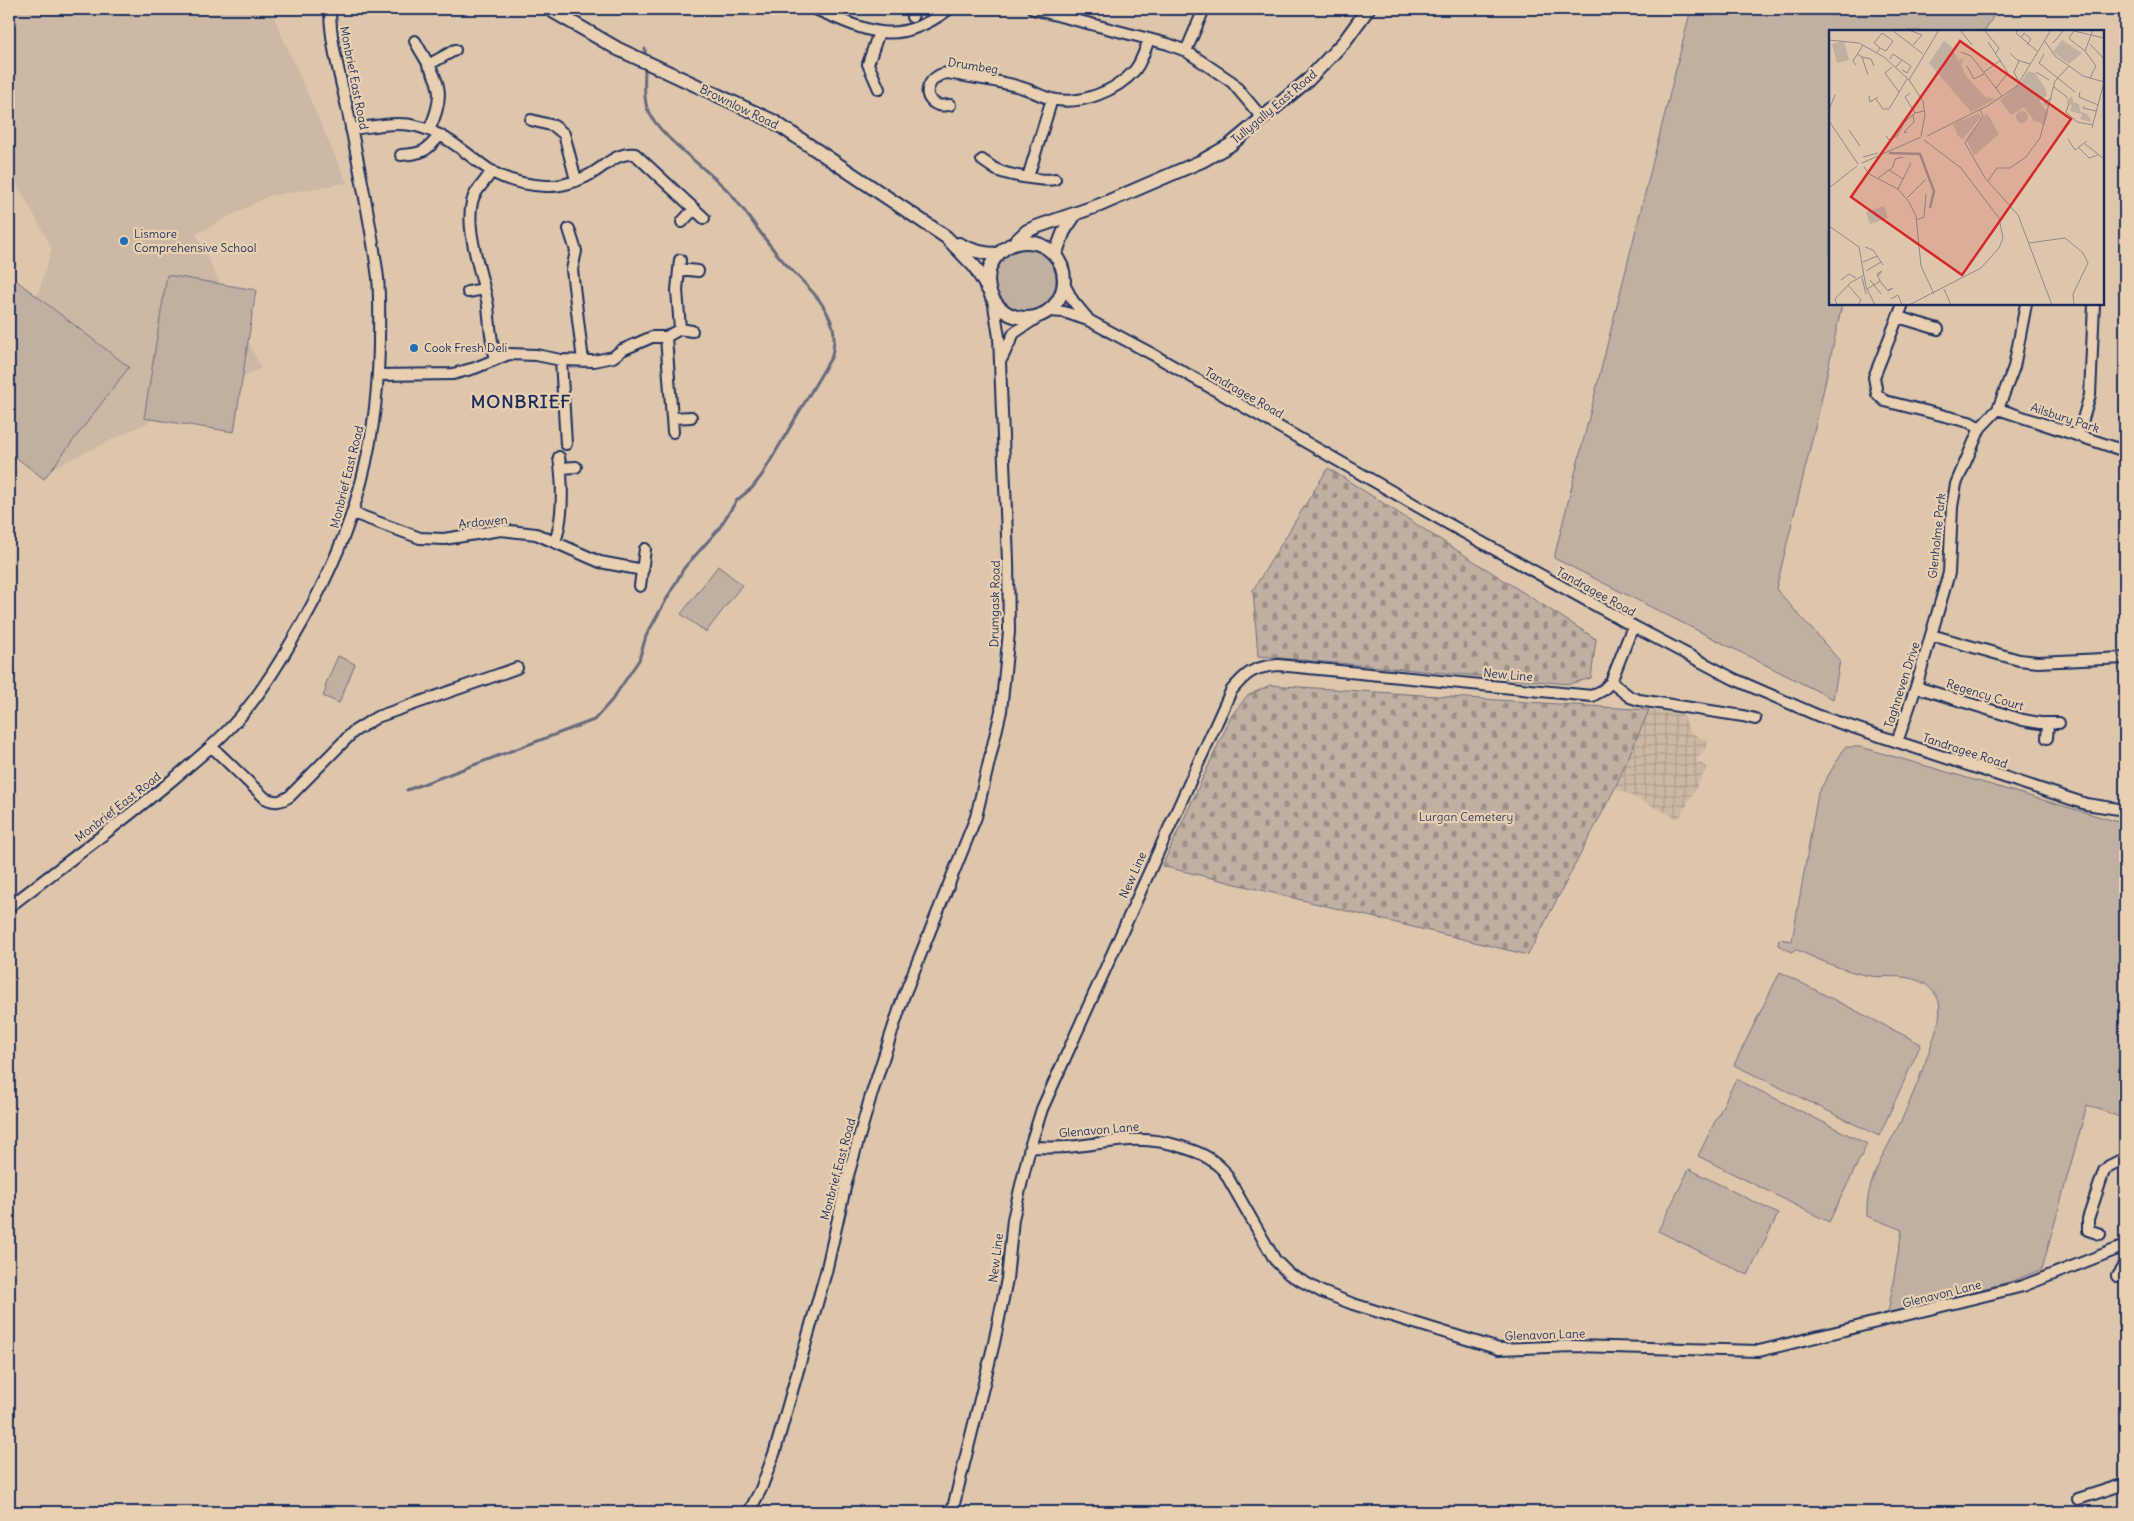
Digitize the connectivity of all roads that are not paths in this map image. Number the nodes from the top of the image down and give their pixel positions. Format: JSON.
{"nodes":[{"id":1,"x":330,"y":9,"type":"edge"},
{"id":2,"x":548,"y":9,"type":"edge"},
{"id":3,"x":815,"y":9,"type":"edge"},
{"id":4,"x":949,"y":9,"type":"edge"},
{"id":5,"x":1034,"y":9,"type":"edge"},
{"id":6,"x":1204,"y":9,"type":"edge"},
{"id":7,"x":1368,"y":9,"type":"edge"},
{"id":8,"x":879,"y":32,"type":"junction"},
{"id":9,"x":1149,"y":38,"type":"junction"},
{"id":10,"x":415,"y":41,"type":"dead end"},
{"id":11,"x":455,"y":50,"type":"dead end"},
{"id":12,"x":1186,"y":51,"type":"junction"},
{"id":13,"x":428,"y":65,"type":"junction"},
{"id":14,"x":879,"y":88,"type":"dead end"},
{"id":15,"x":1052,"y":100,"type":"junction"},
{"id":16,"x":950,"y":106,"type":"dead end"},
{"id":17,"x":1264,"y":119,"type":"junction"},
{"id":18,"x":531,"y":120,"type":"dead end"},
{"id":19,"x":351,"y":129,"type":"junction"},
{"id":20,"x":429,"y":130,"type":"junction"},
{"id":21,"x":440,"y":135,"type":"junction"},
{"id":22,"x":401,"y":155,"type":"dead end"},
{"id":23,"x":982,"y":160,"type":"dead end"},
{"id":24,"x":492,"y":172,"type":"junction"},
{"id":25,"x":1028,"y":177,"type":"junction"},
{"id":26,"x":1055,"y":179,"type":"dead end"},
{"id":27,"x":576,"y":180,"type":"junction"},
{"id":28,"x":694,"y":209,"type":"junction"},
{"id":29,"x":1076,"y":214,"type":"junction"},
{"id":30,"x":704,"y":218,"type":"dead end"},
{"id":31,"x":682,"y":222,"type":"dead end"},
{"id":32,"x":569,"y":229,"type":"dead end"},
{"id":33,"x":946,"y":237,"type":"junction"},
{"id":34,"x":1013,"y":244,"type":"junction"},
{"id":35,"x":998,"y":254,"type":"junction"},
{"id":36,"x":1055,"y":255,"type":"junction"},
{"id":37,"x":698,"y":271,"type":"dead end"},
{"id":38,"x":1064,"y":284,"type":"junction"},
{"id":39,"x":484,"y":289,"type":"junction"},
{"id":40,"x":468,"y":292,"type":"dead end"},
{"id":41,"x":991,"y":295,"type":"junction"},
{"id":42,"x":1903,"y":305,"type":"edge"},
{"id":43,"x":2026,"y":305,"type":"edge"},
{"id":44,"x":2094,"y":305,"type":"edge"},
{"id":45,"x":1043,"y":314,"type":"junction"},
{"id":46,"x":1898,"y":317,"type":"junction"},
{"id":47,"x":1088,"y":320,"type":"junction"},
{"id":48,"x":680,"y":329,"type":"junction"},
{"id":49,"x":1938,"y":329,"type":"dead end"},
{"id":50,"x":692,"y":331,"type":"dead end"},
{"id":51,"x":666,"y":337,"type":"junction"},
{"id":52,"x":496,"y":358,"type":"junction"},
{"id":53,"x":561,"y":360,"type":"junction"},
{"id":54,"x":583,"y":361,"type":"junction"},
{"id":55,"x":1001,"y":366,"type":"junction"},
{"id":56,"x":378,"y":375,"type":"junction"},
{"id":57,"x":1998,"y":409,"type":"junction"},
{"id":58,"x":673,"y":418,"type":"junction"},
{"id":59,"x":691,"y":418,"type":"dead end"},
{"id":60,"x":1980,"y":428,"type":"junction"},
{"id":61,"x":673,"y":432,"type":"dead end"},
{"id":62,"x":2078,"y":436,"type":"junction"},
{"id":63,"x":566,"y":444,"type":"dead end"},
{"id":64,"x":2125,"y":451,"type":"edge"},
{"id":65,"x":559,"y":457,"type":"dead end"},
{"id":66,"x":576,"y":467,"type":"dead end"},
{"id":67,"x":561,"y":468,"type":"junction"},
{"id":68,"x":353,"y":514,"type":"junction"},
{"id":69,"x":555,"y":542,"type":"junction"},
{"id":70,"x":645,"y":548,"type":"dead end"},
{"id":71,"x":643,"y":570,"type":"junction"},
{"id":72,"x":640,"y":586,"type":"dead end"},
{"id":73,"x":1633,"y":626,"type":"junction"},
{"id":74,"x":1931,"y":635,"type":"junction"},
{"id":75,"x":2125,"y":658,"type":"edge"},
{"id":76,"x":517,"y":668,"type":"dead end"},
{"id":77,"x":1612,"y":682,"type":"junction"},
{"id":78,"x":1916,"y":687,"type":"junction"},
{"id":79,"x":1755,"y":719,"type":"dead end"},
{"id":80,"x":2047,"y":738,"type":"dead end"},
{"id":81,"x":1897,"y":742,"type":"junction"},
{"id":82,"x":211,"y":746,"type":"junction"},
{"id":83,"x":2125,"y":810,"type":"edge"},
{"id":84,"x":968,"y":838,"type":"joint"},
{"id":85,"x":9,"y":907,"type":"edge"},
{"id":86,"x":1030,"y":1147,"type":"junction"},
{"id":87,"x":2125,"y":1163,"type":"edge"},
{"id":88,"x":2100,"y":1234,"type":"dead end"},
{"id":89,"x":2125,"y":1246,"type":"edge"},
{"id":90,"x":2125,"y":1264,"type":"edge"},
{"id":91,"x":2117,"y":1276,"type":"dead end"},
{"id":92,"x":2125,"y":1484,"type":"edge"},
{"id":93,"x":2078,"y":1498,"type":"dead end"},
{"id":94,"x":748,"y":1512,"type":"edge"},
{"id":95,"x":952,"y":1512,"type":"edge"}],
"edges":[{"from":1,"to":19,"type":"street","name":"Monbrief East Road"},
{"from":2,"to":33,"type":"main road","name":"Brownlow Road"},
{"from":3,"to":8,"type":"street"},
{"from":4,"to":8,"type":"street"},
{"from":5,"to":9,"type":"street"},
{"from":6,"to":12,"type":"street"},
{"from":7,"to":17,"type":"main road","name":"Tullygally East Road"},
{"from":8,"to":14,"type":"street"},
{"from":9,"to":12,"type":"street"},
{"from":9,"to":15,"type":"street","name":"Drumbeg"},
{"from":10,"to":13,"type":"street"},
{"from":11,"to":13,"type":"street"},
{"from":12,"to":17,"type":"street"},
{"from":13,"to":20,"type":"street"},
{"from":15,"to":16,"type":"street","name":"Drumbeg"},
{"from":15,"to":25,"type":"street"},
{"from":17,"to":29,"type":"main road","name":"Tullygally East Road"},
{"from":18,"to":27,"type":"street"},
{"from":19,"to":20,"type":"street"},
{"from":19,"to":56,"type":"street","name":"Monbrief East Road"},
{"from":20,"to":21,"type":"street"},
{"from":21,"to":22,"type":"street"},
{"from":21,"to":24,"type":"street"},
{"from":23,"to":25,"type":"street"},
{"from":24,"to":27,"type":"street"},
{"from":24,"to":39,"type":"street"},
{"from":25,"to":26,"type":"street"},
{"from":27,"to":28,"type":"street"},
{"from":28,"to":30,"type":"street"},
{"from":28,"to":31,"type":"street"},
{"from":29,"to":34,"type":"main road","name":"Tullygally East Road"},
{"from":29,"to":36,"type":"main road"},
{"from":32,"to":54,"type":"street"},
{"from":33,"to":35,"type":"main road","name":"Brownlow Road"},
{"from":33,"to":41,"type":"main road","name":"Brownlow Road"},
{"from":34,"to":35,"type":"main road"},
{"from":34,"to":36,"type":"main road"},
{"from":35,"to":41,"type":"main road"},
{"from":36,"to":38,"type":"main road"},
{"from":37,"to":48,"type":"street"},
{"from":38,"to":45,"type":"main road"},
{"from":38,"to":47,"type":"street","name":"Tandragee Road"},
{"from":39,"to":40,"type":"street"},
{"from":39,"to":52,"type":"street"},
{"from":41,"to":45,"type":"main road"},
{"from":41,"to":55,"type":"street","name":"Drumgask Road"},
{"from":42,"to":46,"type":"street"},
{"from":43,"to":57,"type":"street","name":"Glenholme Park"},
{"from":44,"to":62,"type":"street"},
{"from":45,"to":47,"type":"street","name":"Tandragee Road"},
{"from":45,"to":55,"type":"street"},
{"from":46,"to":49,"type":"street"},
{"from":46,"to":60,"type":"street"},
{"from":47,"to":73,"type":"street","name":"Tandragee Road"},
{"from":48,"to":50,"type":"street"},
{"from":48,"to":51,"type":"street"},
{"from":51,"to":54,"type":"street"},
{"from":51,"to":58,"type":"street"},
{"from":52,"to":53,"type":"street"},
{"from":52,"to":56,"type":"street"},
{"from":53,"to":54,"type":"street"},
{"from":53,"to":63,"type":"street"},
{"from":55,"to":84,"type":"street","name":"Drumgask Road"},
{"from":56,"to":68,"type":"street","name":"Monbrief East Road"},
{"from":57,"to":60,"type":"street","name":"Glenholme Park"},
{"from":57,"to":62,"type":"street","name":"Ailsbury Park"},
{"from":58,"to":59,"type":"street"},
{"from":58,"to":61,"type":"street"},
{"from":60,"to":74,"type":"street","name":"Glenholme Park"},
{"from":62,"to":64,"type":"street","name":"Ailsbury Park"},
{"from":65,"to":67,"type":"street"},
{"from":66,"to":67,"type":"street"},
{"from":67,"to":69,"type":"street"},
{"from":68,"to":69,"type":"street","name":"Ardowen"},
{"from":68,"to":82,"type":"street","name":"Monbrief East Road"},
{"from":69,"to":71,"type":"street","name":"Ardowen"},
{"from":70,"to":71,"type":"street"},
{"from":71,"to":72,"type":"street"},
{"from":73,"to":77,"type":"street"},
{"from":73,"to":81,"type":"street","name":"Tandragee Road"},
{"from":74,"to":75,"type":"street"},
{"from":74,"to":78,"type":"street","name":"Taghneven Drive"},
{"from":76,"to":82,"type":"street"},
{"from":77,"to":79,"type":"street"},
{"from":77,"to":86,"type":"street","name":"New Line"},
{"from":78,"to":80,"type":"street","name":"Regency Court"},
{"from":78,"to":81,"type":"street","name":"Taghneven Drive"},
{"from":81,"to":83,"type":"street","name":"Tandragee Road"},
{"from":82,"to":85,"type":"street","name":"Monbrief East Road"},
{"from":84,"to":94,"type":"street","name":"Monbrief East Road"},
{"from":86,"to":89,"type":"street","name":"Glenavon Lane"},
{"from":86,"to":95,"type":"street","name":"New Line"},
{"from":87,"to":88,"type":"street"},
{"from":90,"to":91,"type":"street"},
{"from":92,"to":93,"type":"street"}]}
